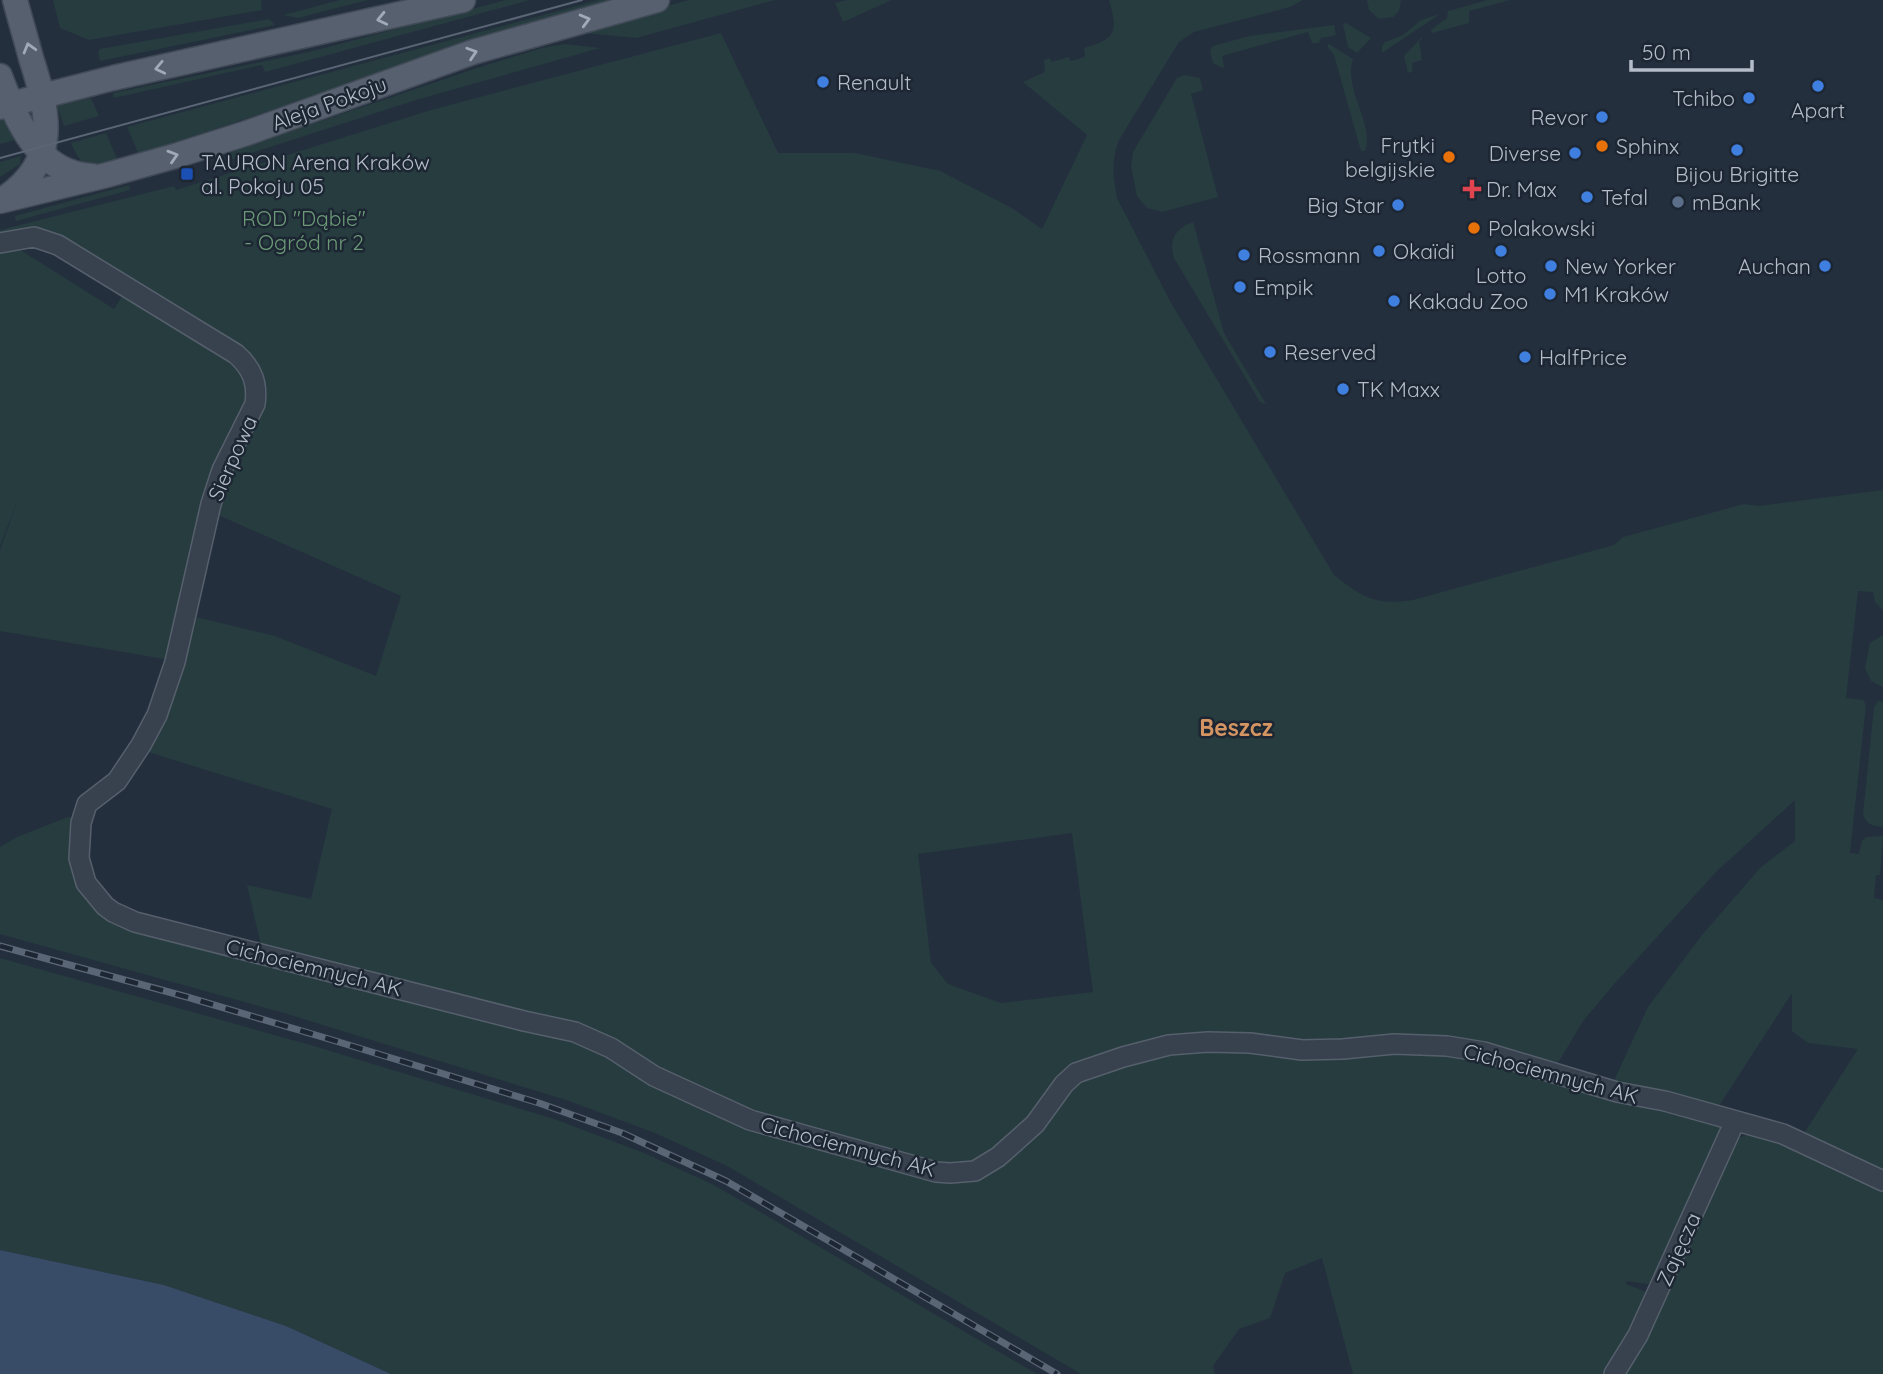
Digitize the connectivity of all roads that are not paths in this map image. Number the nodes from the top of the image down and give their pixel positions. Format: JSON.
{"nodes":[{"id":1,"x":15,"y":0,"type":"edge"},
{"id":2,"x":463,"y":0,"type":"edge"},
{"id":3,"x":657,"y":0,"type":"edge"},
{"id":4,"x":0,"y":75,"type":"edge"},
{"id":5,"x":43,"y":96,"type":"junction"},
{"id":6,"x":5,"y":105,"type":"edge"},
{"id":7,"x":41,"y":154,"type":"junction"},
{"id":8,"x":107,"y":176,"type":"junction"},
{"id":9,"x":1,"y":200,"type":"edge"},
{"id":10,"x":0,"y":243,"type":"edge"},
{"id":11,"x":87,"y":804,"type":"joint"},
{"id":12,"x":1735,"y":1121,"type":"junction"},
{"id":13,"x":1883,"y":1181,"type":"edge"},
{"id":14,"x":1614,"y":1374,"type":"edge"}],
"edges":[{"from":5,"to":1,"type":"main road","one_way":true},
{"from":2,"to":5,"type":"main road","one_way":true},
{"from":8,"to":3,"type":"main road","name":"Aleja Pokoju","one_way":true},
{"from":4,"to":6,"type":"main road"},
{"from":5,"to":6,"type":"main road"},
{"from":5,"to":7,"type":"main road"},
{"from":6,"to":7,"type":"main road"},
{"from":7,"to":8,"type":"main road"},
{"from":7,"to":9,"type":"main road"},
{"from":8,"to":9,"type":"main road","name":"Aleja Pokoju"},
{"from":10,"to":11,"type":"street","name":"Sierpowa"},
{"from":11,"to":12,"type":"street","name":"Cichociemnych AK"},
{"from":12,"to":13,"type":"street","name":"Cichociemnych AK"},
{"from":12,"to":14,"type":"street","name":"Zajęcza"}]}
